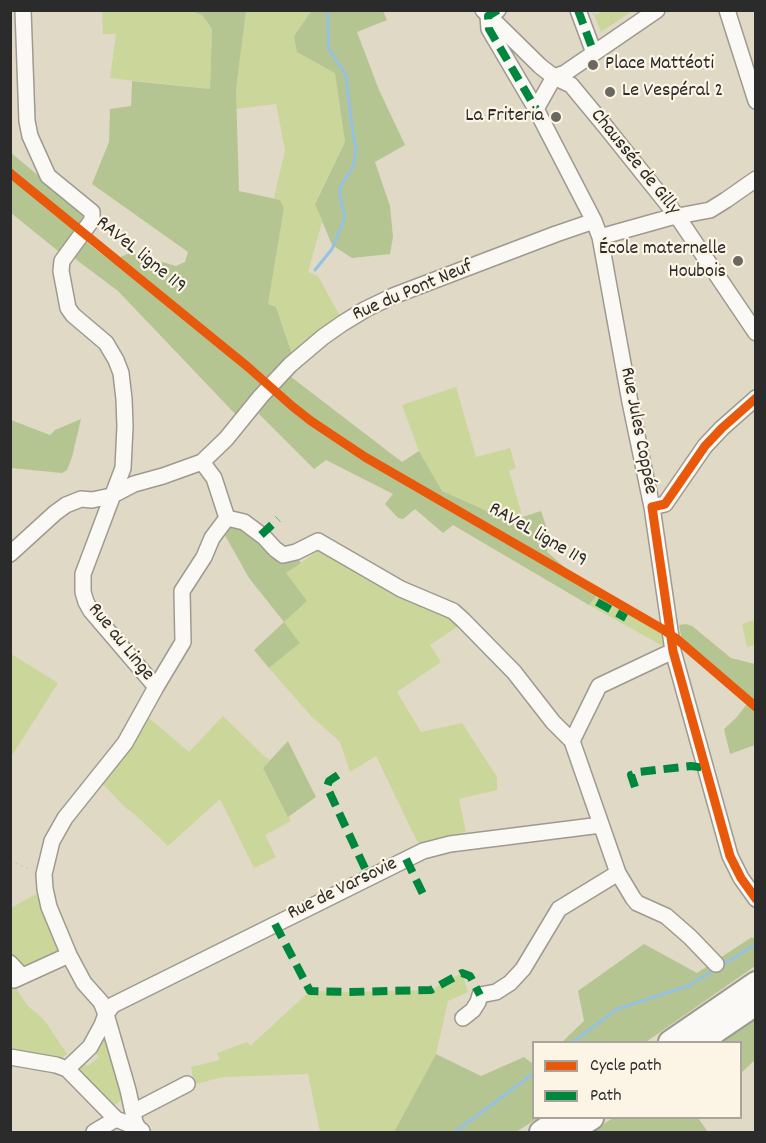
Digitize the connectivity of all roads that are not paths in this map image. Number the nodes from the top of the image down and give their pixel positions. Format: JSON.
{"nodes":[{"id":1,"x":23,"y":10,"type":"edge"},
{"id":2,"x":657,"y":10,"type":"edge"},
{"id":3,"x":727,"y":10,"type":"edge"},
{"id":4,"x":490,"y":12,"type":"edge"},
{"id":5,"x":585,"y":12,"type":"edge"},
{"id":6,"x":594,"y":53,"type":"junction"},
{"id":7,"x":554,"y":77,"type":"junction"},
{"id":8,"x":756,"y":101,"type":"edge"},
{"id":9,"x":536,"y":109,"type":"junction"},
{"id":10,"x":756,"y":179,"type":"edge"},
{"id":11,"x":677,"y":216,"type":"junction"},
{"id":12,"x":594,"y":221,"type":"junction"},
{"id":13,"x":600,"y":237,"type":"junction"},
{"id":14,"x":756,"y":333,"type":"edge"},
{"id":15,"x":756,"y":398,"type":"edge"},
{"id":16,"x":202,"y":462,"type":"junction"},
{"id":17,"x":111,"y":496,"type":"junction"},
{"id":18,"x":652,"y":507,"type":"junction"},
{"id":19,"x":227,"y":518,"type":"junction"},
{"id":20,"x":10,"y":554,"type":"edge"},
{"id":21,"x":673,"y":651,"type":"junction"},
{"id":22,"x":156,"y":687,"type":"junction"},
{"id":23,"x":572,"y":741,"type":"junction"},
{"id":24,"x":601,"y":825,"type":"junction"},
{"id":25,"x":618,"y":873,"type":"junction"},
{"id":26,"x":756,"y":899,"type":"edge"},
{"id":27,"x":69,"y":955,"type":"junction"},
{"id":28,"x":10,"y":963,"type":"edge"},
{"id":29,"x":716,"y":964,"type":"dead end"},
{"id":30,"x":756,"y":983,"type":"edge"},
{"id":31,"x":756,"y":1004,"type":"edge"},
{"id":32,"x":106,"y":1014,"type":"junction"},
{"id":33,"x":463,"y":1018,"type":"dead end"},
{"id":34,"x":671,"y":1041,"type":"edge"},
{"id":35,"x":701,"y":1041,"type":"edge"},
{"id":36,"x":10,"y":1057,"type":"edge"},
{"id":37,"x":67,"y":1069,"type":"junction"},
{"id":38,"x":187,"y":1084,"type":"dead end"},
{"id":39,"x":133,"y":1112,"type":"junction"},
{"id":40,"x":116,"y":1119,"type":"junction"},
{"id":41,"x":560,"y":1119,"type":"edge"},
{"id":42,"x":590,"y":1119,"type":"edge"},
{"id":43,"x":141,"y":1130,"type":"edge"},
{"id":44,"x":94,"y":1132,"type":"edge"},
{"id":45,"x":540,"y":1132,"type":"edge"},
{"id":46,"x":570,"y":1132,"type":"edge"}],
"edges":[{"from":1,"to":17,"type":"street","name":"Rue au Linge"},
{"from":2,"to":6,"type":"street"},
{"from":3,"to":8,"type":"street"},
{"from":4,"to":7,"type":"street","name":"Chaussée de Gilly"},
{"from":4,"to":9,"type":"street","name":"Chaussée de Gilly"},
{"from":5,"to":6,"type":"street"},
{"from":6,"to":7,"type":"street"},
{"from":7,"to":9,"type":"street"},
{"from":7,"to":11,"type":"street","name":"Chaussée de Gilly"},
{"from":9,"to":12,"type":"street","name":"Rue Jules Coppée"},
{"from":10,"to":11,"type":"street"},
{"from":11,"to":13,"type":"street"},
{"from":11,"to":14,"type":"street","name":"Chaussée de Gilly"},
{"from":12,"to":13,"type":"street","name":"Rue Jules Coppée"},
{"from":12,"to":16,"type":"street","name":"Rue du Pont Neuf"},
{"from":13,"to":18,"type":"street","name":"Rue Jules Coppée"},
{"from":15,"to":18,"type":"street"},
{"from":16,"to":17,"type":"street","name":"Rue du Pont Neuf"},
{"from":16,"to":19,"type":"street"},
{"from":17,"to":20,"type":"street","name":"Rue du Pont Neuf"},
{"from":17,"to":22,"type":"street","name":"Rue au Linge"},
{"from":18,"to":21,"type":"street","name":"Rue Jules Coppée"},
{"from":19,"to":22,"type":"street"},
{"from":19,"to":23,"type":"street"},
{"from":21,"to":23,"type":"street"},
{"from":21,"to":26,"type":"street","name":"Rue Jules Coppée"},
{"from":22,"to":27,"type":"street"},
{"from":23,"to":24,"type":"street"},
{"from":24,"to":25,"type":"street"},
{"from":24,"to":32,"type":"street","name":"Rue de Varsovie"},
{"from":25,"to":29,"type":"street"},
{"from":25,"to":33,"type":"street"},
{"from":27,"to":28,"type":"street"},
{"from":27,"to":32,"type":"street"},
{"from":30,"to":34,"type":"highway"},
{"from":31,"to":35,"type":"highway"},
{"from":32,"to":37,"type":"street"},
{"from":32,"to":39,"type":"street"},
{"from":36,"to":37,"type":"street"},
{"from":37,"to":40,"type":"street"},
{"from":38,"to":39,"type":"street"},
{"from":39,"to":43,"type":"street"},
{"from":40,"to":43,"type":"street"},
{"from":40,"to":44,"type":"street"},
{"from":41,"to":45,"type":"highway"},
{"from":42,"to":46,"type":"highway"}]}
